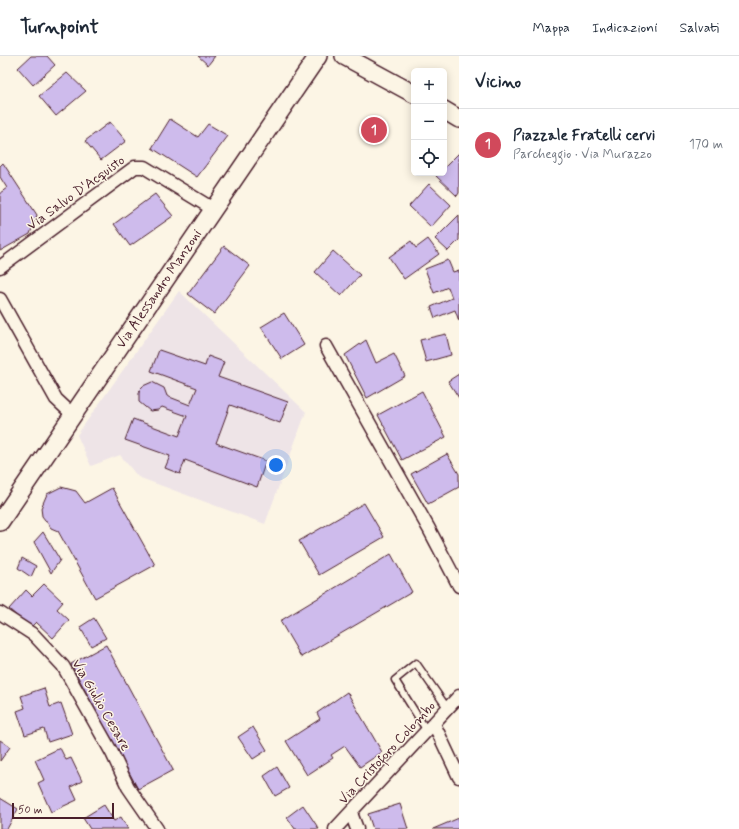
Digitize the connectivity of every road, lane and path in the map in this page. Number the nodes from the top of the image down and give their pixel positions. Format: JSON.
{"nodes":[{"id":1,"x":318,"y":56,"type":"edge"},
{"id":2,"x":344,"y":56,"type":"edge"},
{"id":3,"x":411,"y":92,"type":"edge"},
{"id":4,"x":447,"y":112,"type":"edge"},
{"id":5,"x":459,"y":118,"type":"edge"},
{"id":6,"x":213,"y":209,"type":"junction"},
{"id":7,"x":0,"y":267,"type":"edge"},
{"id":8,"x":0,"y":299,"type":"edge"},
{"id":9,"x":326,"y":346,"type":"dead end"},
{"id":10,"x":73,"y":415,"type":"junction"},
{"id":11,"x":0,"y":522,"type":"edge"},
{"id":12,"x":459,"y":586,"type":"edge"},
{"id":13,"x":0,"y":613,"type":"edge"},
{"id":14,"x":459,"y":696,"type":"edge"},
{"id":15,"x":448,"y":709,"type":"junction"},
{"id":16,"x":430,"y":728,"type":"junction"},
{"id":17,"x":459,"y":777,"type":"edge"},
{"id":18,"x":351,"y":813,"type":"junction"},
{"id":19,"x":157,"y":829,"type":"edge"},
{"id":20,"x":336,"y":829,"type":"edge"},
{"id":21,"x":357,"y":829,"type":"edge"}],
"edges":[{"from":1,"to":6,"type":"main road","name":"Via Alessandro Manzoni"},
{"from":2,"to":3,"type":"main road"},
{"from":4,"to":5,"type":"main road"},
{"from":6,"to":7,"type":"street","name":"Via Salvo D'Acquisto"},
{"from":6,"to":10,"type":"main road","name":"Via Alessandro Manzoni"},
{"from":8,"to":10,"type":"street"},
{"from":9,"to":12,"type":"street"},
{"from":10,"to":11,"type":"main road","name":"Via Alessandro Manzoni"},
{"from":13,"to":19,"type":"street","name":"Via Giulio Cesare"},
{"from":14,"to":15,"type":"street","name":"Via Cristoforo Colombo"},
{"from":15,"to":16,"type":"street","name":"Via Cristoforo Colombo"},
{"from":15,"to":16,"type":"lane"},
{"from":16,"to":17,"type":"street"},
{"from":16,"to":18,"type":"street","name":"Via Cristoforo Colombo"},
{"from":18,"to":20,"type":"street","name":"Via Cristoforo Colombo"},
{"from":18,"to":21,"type":"street"}]}
